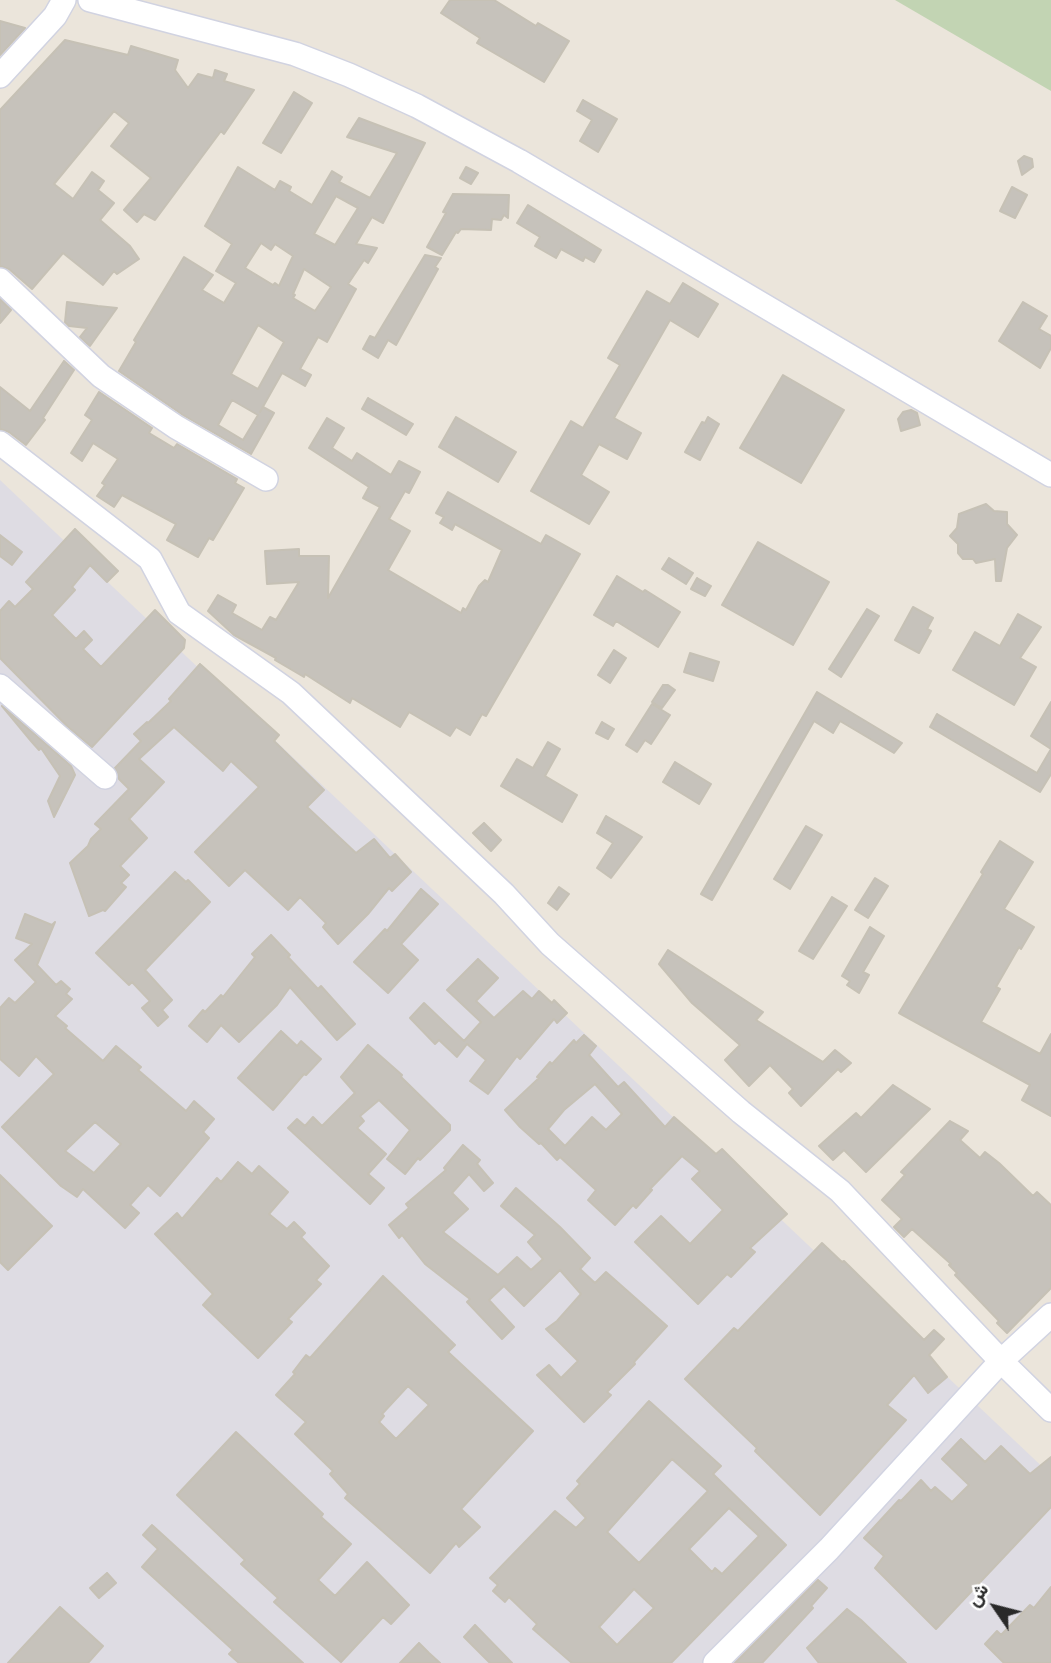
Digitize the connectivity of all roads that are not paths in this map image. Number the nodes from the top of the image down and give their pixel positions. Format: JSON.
{"nodes":[{"id":1,"x":64,"y":0,"type":"edge"},
{"id":2,"x":90,"y":0,"type":"edge"},
{"id":3,"x":0,"y":76,"type":"edge"},
{"id":4,"x":0,"y":280,"type":"edge"},
{"id":5,"x":0,"y":443,"type":"edge"},
{"id":6,"x":1051,"y":475,"type":"edge"},
{"id":7,"x":266,"y":479,"type":"dead end"},
{"id":8,"x":0,"y":686,"type":"edge"},
{"id":9,"x":105,"y":778,"type":"dead end"},
{"id":10,"x":1051,"y":1315,"type":"edge"},
{"id":11,"x":1001,"y":1361,"type":"junction"},
{"id":12,"x":1051,"y":1410,"type":"edge"},
{"id":13,"x":715,"y":1663,"type":"edge"}],
"edges":[{"from":1,"to":3,"type":"street"},
{"from":2,"to":6,"type":"street"},
{"from":4,"to":7,"type":"street"},
{"from":5,"to":11,"type":"street"},
{"from":8,"to":9,"type":"street"},
{"from":10,"to":11,"type":"street"},
{"from":11,"to":12,"type":"street"},
{"from":11,"to":13,"type":"street"}]}
